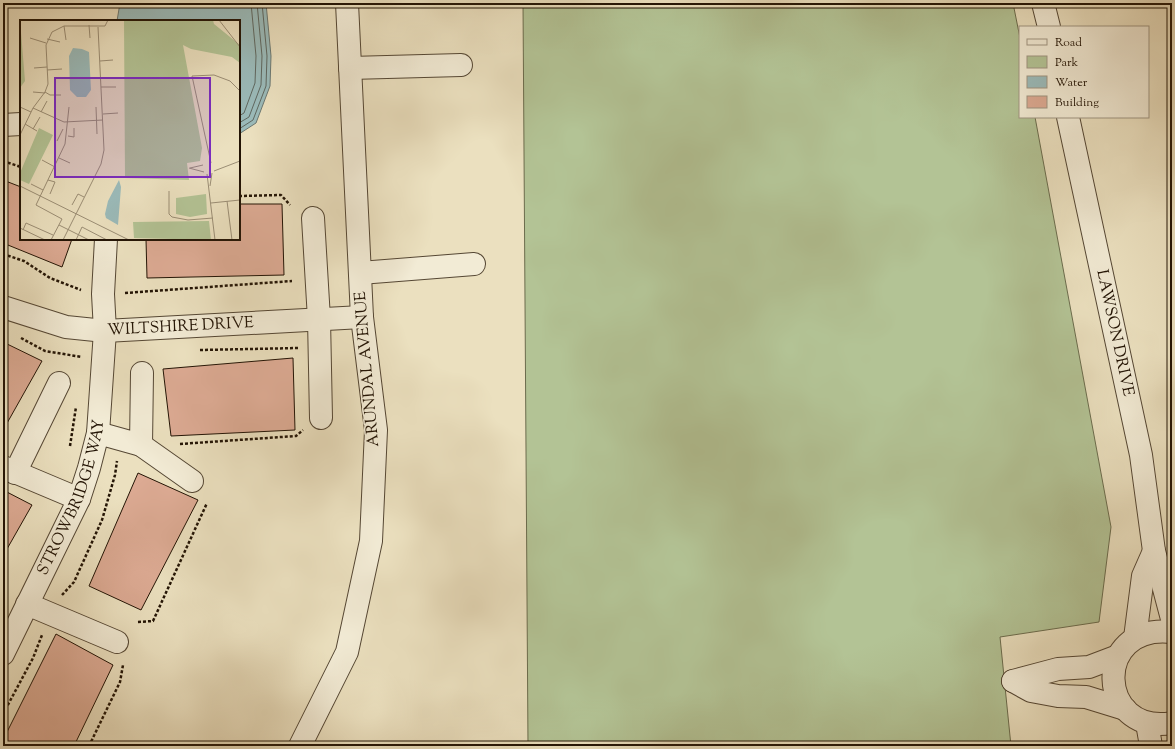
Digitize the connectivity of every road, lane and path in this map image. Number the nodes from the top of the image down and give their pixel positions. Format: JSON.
{"nodes":[{"id":1,"x":347,"y":3,"type":"edge"},
{"id":2,"x":1044,"y":3,"type":"edge"},
{"id":3,"x":1049,"y":26,"type":"edge"},
{"id":4,"x":461,"y":65,"type":"dead end"},
{"id":5,"x":350,"y":68,"type":"junction"},
{"id":6,"x":1068,"y":118,"type":"edge"},
{"id":7,"x":20,"y":124,"type":"edge"},
{"id":8,"x":3,"y":125,"type":"edge"},
{"id":9,"x":3,"y":161,"type":"edge"},
{"id":10,"x":20,"y":167,"type":"edge"},
{"id":11,"x":240,"y":196,"type":"edge"},
{"id":12,"x":290,"y":205,"type":"dead end"},
{"id":13,"x":313,"y":218,"type":"dead end"},
{"id":14,"x":106,"y":240,"type":"edge"},
{"id":15,"x":3,"y":254,"type":"edge"},
{"id":16,"x":474,"y":264,"type":"dead end"},
{"id":17,"x":360,"y":273,"type":"junction"},
{"id":18,"x":292,"y":281,"type":"dead end"},
{"id":19,"x":103,"y":294,"type":"junction"},
{"id":20,"x":3,"y":307,"type":"edge"},
{"id":21,"x":362,"y":317,"type":"junction"},
{"id":22,"x":319,"y":320,"type":"junction"},
{"id":23,"x":104,"y":331,"type":"junction"},
{"id":24,"x":304,"y":346,"type":"dead end"},
{"id":25,"x":194,"y":350,"type":"dead end"},
{"id":26,"x":142,"y":373,"type":"dead end"},
{"id":27,"x":59,"y":383,"type":"dead end"},
{"id":28,"x":314,"y":423,"type":"joint"},
{"id":29,"x":98,"y":433,"type":"junction"},
{"id":30,"x":141,"y":445,"type":"junction"},
{"id":31,"x":174,"y":445,"type":"dead end"},
{"id":32,"x":9,"y":470,"type":"edge"},
{"id":33,"x":192,"y":481,"type":"dead end"},
{"id":34,"x":79,"y":499,"type":"junction"},
{"id":35,"x":207,"y":503,"type":"dead end"},
{"id":36,"x":1154,"y":551,"type":"junction"},
{"id":37,"x":27,"y":604,"type":"junction"},
{"id":38,"x":51,"y":615,"type":"junction"},
{"id":39,"x":1172,"y":619,"type":"edge"},
{"id":40,"x":138,"y":622,"type":"dead end"},
{"id":41,"x":1172,"y":632,"type":"edge"},
{"id":42,"x":1135,"y":638,"type":"junction"},
{"id":43,"x":117,"y":642,"type":"dead end"},
{"id":44,"x":3,"y":654,"type":"edge"},
{"id":45,"x":1118,"y":656,"type":"junction"},
{"id":46,"x":122,"y":665,"type":"dead end"},
{"id":47,"x":1125,"y":709,"type":"junction"},
{"id":48,"x":3,"y":714,"type":"edge"},
{"id":49,"x":1147,"y":723,"type":"junction"},
{"id":50,"x":1172,"y":723,"type":"edge"},
{"id":51,"x":89,"y":746,"type":"edge"},
{"id":52,"x":300,"y":746,"type":"edge"},
{"id":53,"x":1151,"y":746,"type":"edge"}],
"edges":[{"from":1,"to":5,"type":"street","name":"ARUNDAL AVENUE"},
{"from":2,"to":3,"type":"street"},
{"from":4,"to":5,"type":"street"},
{"from":5,"to":17,"type":"street","name":"ARUNDAL AVENUE"},
{"from":6,"to":36,"type":"street","name":"LAWSON DRIVE"},
{"from":7,"to":8,"type":"street"},
{"from":9,"to":10,"type":"path"},
{"from":11,"to":12,"type":"path"},
{"from":13,"to":22,"type":"street"},
{"from":14,"to":19,"type":"street","name":"STROWBRIDGE WAY"},
{"from":15,"to":19,"type":"path"},
{"from":16,"to":17,"type":"street"},
{"from":17,"to":21,"type":"street","name":"ARUNDAL AVENUE"},
{"from":18,"to":19,"type":"path"},
{"from":19,"to":23,"type":"street","name":"STROWBRIDGE WAY"},
{"from":20,"to":23,"type":"street","name":"WILTSHIRE DRIVE"},
{"from":21,"to":22,"type":"street","name":"WILTSHIRE DRIVE"},
{"from":21,"to":52,"type":"street","name":"ARUNDAL AVENUE"},
{"from":22,"to":23,"type":"street","name":"WILTSHIRE DRIVE"},
{"from":22,"to":28,"type":"street"},
{"from":23,"to":29,"type":"street","name":"STROWBRIDGE WAY"},
{"from":24,"to":25,"type":"path"},
{"from":26,"to":30,"type":"street"},
{"from":27,"to":32,"type":"street"},
{"from":28,"to":31,"type":"path"},
{"from":29,"to":30,"type":"street"},
{"from":29,"to":34,"type":"street","name":"STROWBRIDGE WAY"},
{"from":30,"to":33,"type":"street"},
{"from":32,"to":34,"type":"street"},
{"from":34,"to":37,"type":"street","name":"STROWBRIDGE WAY"},
{"from":35,"to":40,"type":"path"},
{"from":36,"to":39,"type":"street","name":"LAWSON DRIVE"},
{"from":36,"to":42,"type":"street"},
{"from":37,"to":38,"type":"street"},
{"from":37,"to":44,"type":"street","name":"STROWBRIDGE WAY"},
{"from":38,"to":43,"type":"street"},
{"from":38,"to":48,"type":"path"},
{"from":41,"to":42,"type":"street"},
{"from":42,"to":45,"type":"street"},
{"from":45,"to":47,"type":"street"},
{"from":45,"to":47,"type":"street"},
{"from":46,"to":51,"type":"path"},
{"from":47,"to":49,"type":"street"},
{"from":49,"to":50,"type":"street"},
{"from":49,"to":53,"type":"street"}]}
